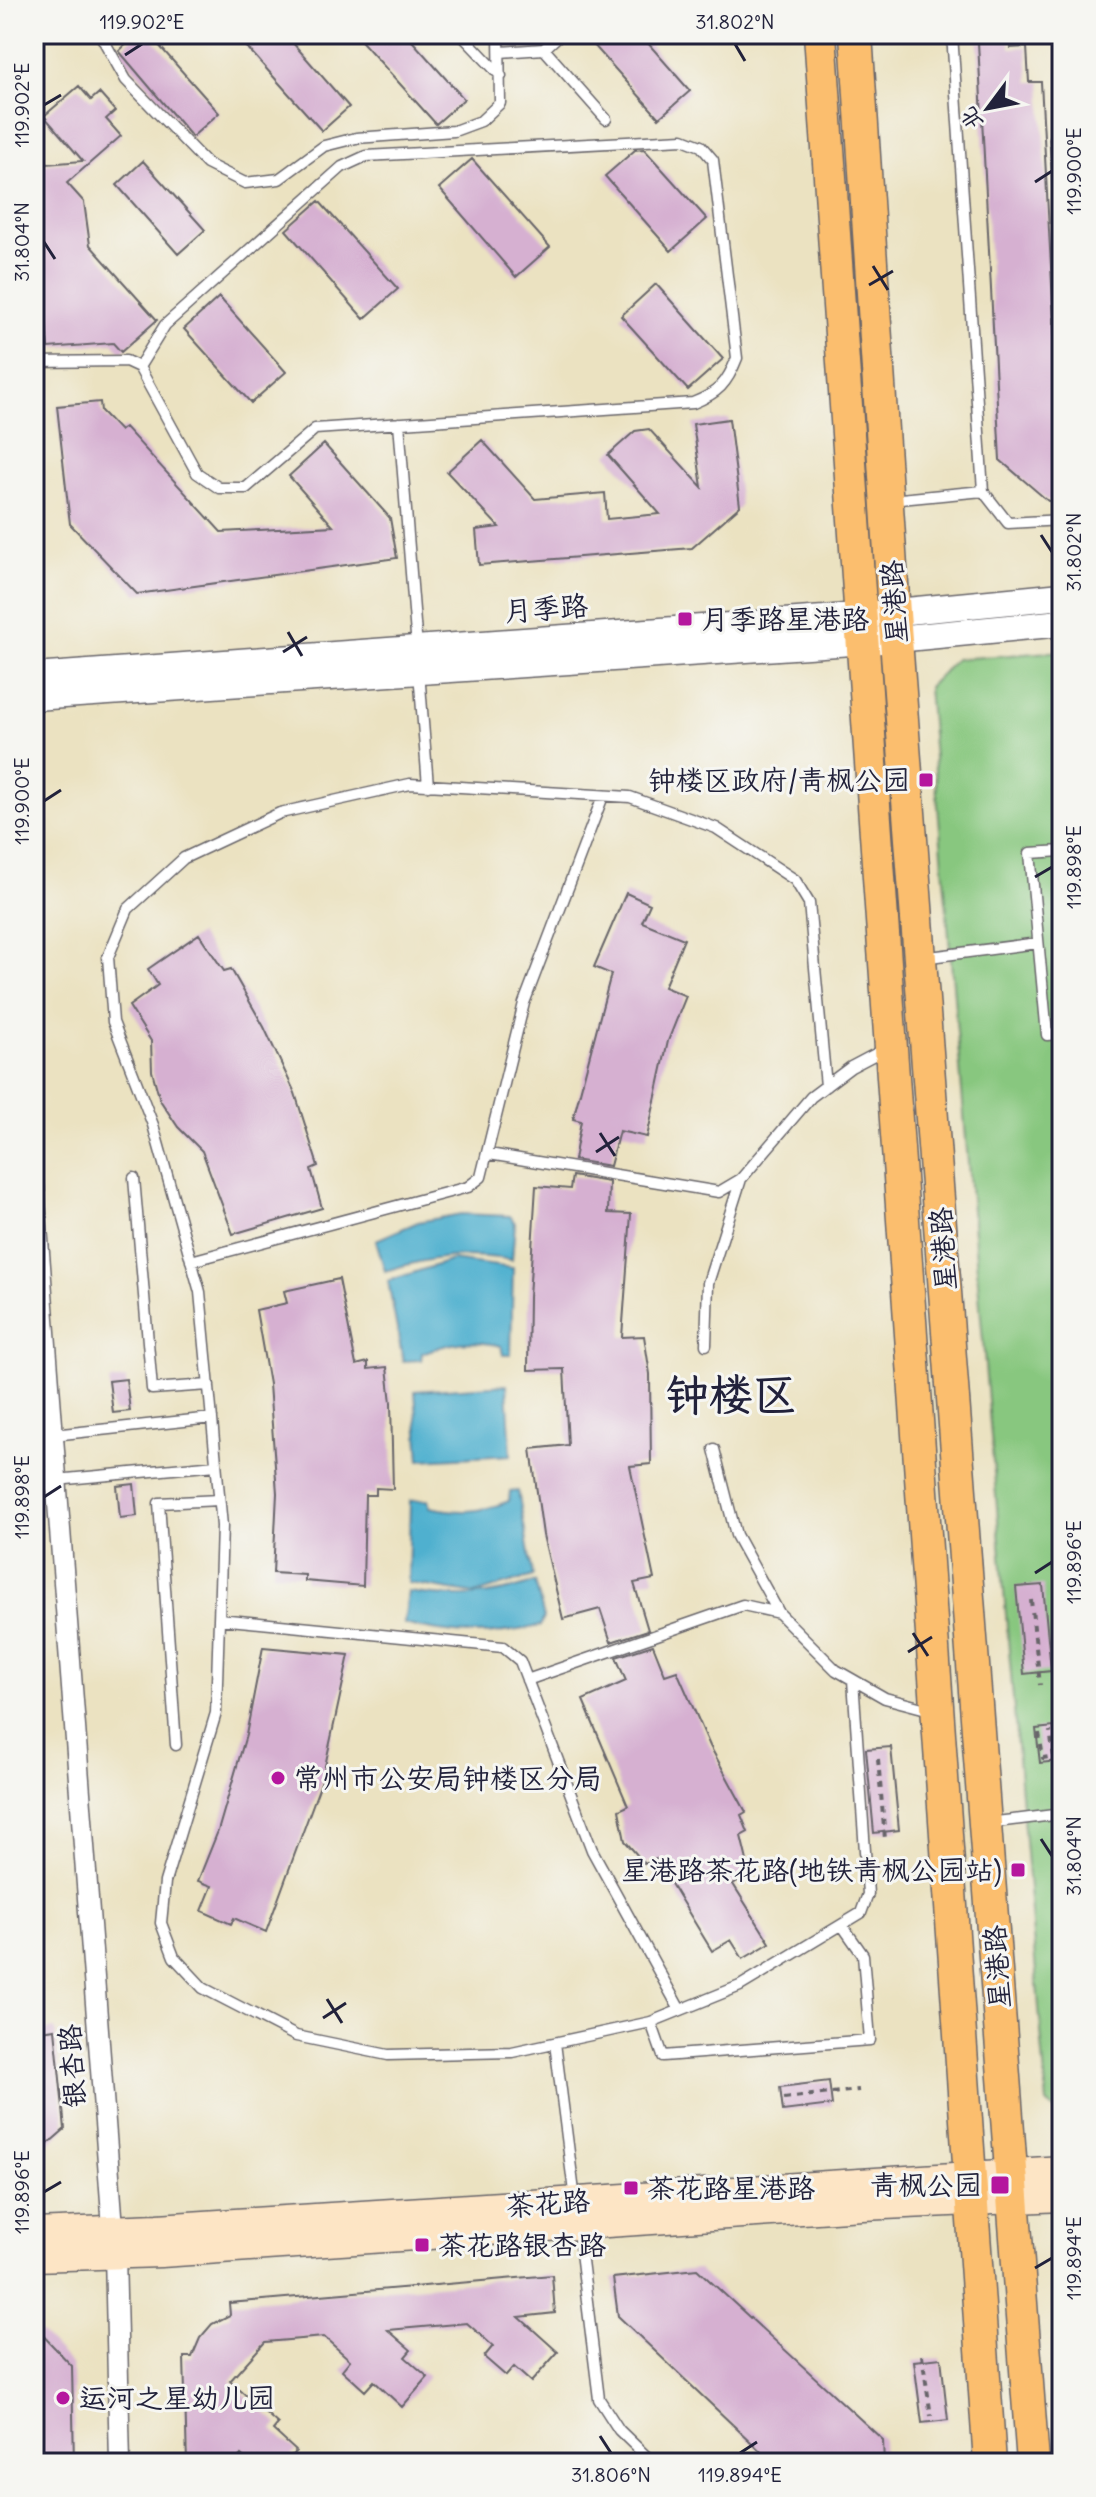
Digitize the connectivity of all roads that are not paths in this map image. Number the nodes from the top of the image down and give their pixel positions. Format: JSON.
{"nodes":[{"id":1,"x":100,"y":34,"type":"edge"},
{"id":2,"x":461,"y":34,"type":"edge"},
{"id":3,"x":499,"y":34,"type":"edge"},
{"id":4,"x":560,"y":34,"type":"edge"},
{"id":5,"x":820,"y":34,"type":"edge"},
{"id":6,"x":856,"y":34,"type":"edge"},
{"id":7,"x":952,"y":34,"type":"edge"},
{"id":8,"x":544,"y":49,"type":"junction"},
{"id":9,"x":500,"y":52,"type":"junction"},
{"id":10,"x":501,"y":77,"type":"junction"},
{"id":11,"x":606,"y":119,"type":"dead end"},
{"id":12,"x":1055,"y":139,"type":"dead end"},
{"id":13,"x":1062,"y":237,"type":"edge"},
{"id":14,"x":34,"y":362,"type":"edge"},
{"id":15,"x":139,"y":367,"type":"junction"},
{"id":16,"x":399,"y":423,"type":"junction"},
{"id":17,"x":983,"y":491,"type":"junction"},
{"id":18,"x":887,"y":500,"type":"junction"},
{"id":19,"x":1062,"y":520,"type":"edge"},
{"id":20,"x":1062,"y":596,"type":"edge"},
{"id":21,"x":1062,"y":623,"type":"edge"},
{"id":22,"x":879,"y":627,"type":"junction"},
{"id":23,"x":418,"y":660,"type":"junction"},
{"id":24,"x":34,"y":677,"type":"edge"},
{"id":25,"x":34,"y":697,"type":"edge"},
{"id":26,"x":428,"y":786,"type":"junction"},
{"id":27,"x":603,"y":796,"type":"junction"},
{"id":28,"x":1062,"y":851,"type":"edge"},
{"id":29,"x":1038,"y":943,"type":"junction"},
{"id":30,"x":921,"y":958,"type":"junction"},
{"id":31,"x":1062,"y":1034,"type":"edge"},
{"id":32,"x":892,"y":1046,"type":"junction"},
{"id":33,"x":826,"y":1086,"type":"junction"},
{"id":34,"x":489,"y":1154,"type":"junction"},
{"id":35,"x":134,"y":1178,"type":"dead end"},
{"id":36,"x":741,"y":1179,"type":"junction"},
{"id":37,"x":34,"y":1199,"type":"edge"},
{"id":38,"x":191,"y":1261,"type":"junction"},
{"id":39,"x":706,"y":1345,"type":"dead end"},
{"id":40,"x":209,"y":1385,"type":"junction"},
{"id":41,"x":212,"y":1418,"type":"junction"},
{"id":42,"x":53,"y":1435,"type":"junction"},
{"id":43,"x":714,"y":1449,"type":"dead end"},
{"id":44,"x":216,"y":1465,"type":"junction"},
{"id":45,"x":56,"y":1480,"type":"junction"},
{"id":46,"x":34,"y":1493,"type":"edge"},
{"id":47,"x":219,"y":1500,"type":"junction"},
{"id":48,"x":779,"y":1613,"type":"junction"},
{"id":49,"x":219,"y":1619,"type":"junction"},
{"id":50,"x":527,"y":1680,"type":"junction"},
{"id":51,"x":853,"y":1680,"type":"junction"},
{"id":52,"x":939,"y":1712,"type":"junction"},
{"id":53,"x":176,"y":1745,"type":"dead end"},
{"id":54,"x":1062,"y":1814,"type":"edge"},
{"id":55,"x":986,"y":1823,"type":"junction"},
{"id":56,"x":842,"y":1925,"type":"junction"},
{"id":57,"x":680,"y":2010,"type":"junction"},
{"id":58,"x":651,"y":2022,"type":"junction"},
{"id":59,"x":555,"y":2043,"type":"junction"},
{"id":60,"x":1062,"y":2170,"type":"edge"},
{"id":61,"x":1014,"y":2187,"type":"junction"},
{"id":62,"x":971,"y":2188,"type":"junction"},
{"id":63,"x":1062,"y":2197,"type":"edge"},
{"id":64,"x":576,"y":2213,"type":"junction"},
{"id":65,"x":34,"y":2233,"type":"edge"},
{"id":66,"x":113,"y":2242,"type":"junction"},
{"id":67,"x":34,"y":2257,"type":"edge"},
{"id":68,"x":120,"y":2463,"type":"edge"},
{"id":69,"x":653,"y":2463,"type":"edge"},
{"id":70,"x":990,"y":2463,"type":"edge"},
{"id":71,"x":1033,"y":2463,"type":"edge"}],
"edges":[{"from":1,"to":10,"type":"lane"},
{"from":2,"to":10,"type":"lane"},
{"from":3,"to":9,"type":"lane"},
{"from":4,"to":8,"type":"lane"},
{"from":5,"to":22,"type":"main road","name":"星港路"},
{"from":6,"to":18,"type":"main road","name":"星港路"},
{"from":7,"to":17,"type":"lane"},
{"from":8,"to":9,"type":"lane"},
{"from":8,"to":11,"type":"lane"},
{"from":9,"to":10,"type":"lane"},
{"from":12,"to":13,"type":"lane"},
{"from":14,"to":15,"type":"lane"},
{"from":15,"to":16,"type":"lane"},
{"from":15,"to":16,"type":"lane"},
{"from":16,"to":23,"type":"lane"},
{"from":17,"to":18,"type":"lane"},
{"from":17,"to":19,"type":"lane"},
{"from":18,"to":22,"type":"main road","name":"星港路"},
{"from":20,"to":22,"type":"street","name":"月季路"},
{"from":21,"to":22,"type":"street","name":"月季路"},
{"from":22,"to":23,"type":"street","name":"月季路"},
{"from":22,"to":30,"type":"main road","name":"星港路"},
{"from":22,"to":32,"type":"main road","name":"星港路"},
{"from":23,"to":24,"type":"street","name":"月季路"},
{"from":23,"to":25,"type":"street","name":"月季路"},
{"from":23,"to":26,"type":"lane"},
{"from":26,"to":27,"type":"lane"},
{"from":26,"to":38,"type":"lane"},
{"from":27,"to":33,"type":"lane"},
{"from":27,"to":34,"type":"lane"},
{"from":28,"to":29,"type":"lane"},
{"from":29,"to":30,"type":"lane"},
{"from":29,"to":31,"type":"lane"},
{"from":30,"to":55,"type":"main road","name":"星港路"},
{"from":32,"to":33,"type":"lane"},
{"from":32,"to":52,"type":"main road","name":"星港路"},
{"from":33,"to":36,"type":"lane"},
{"from":34,"to":36,"type":"lane"},
{"from":34,"to":38,"type":"lane"},
{"from":35,"to":40,"type":"lane"},
{"from":36,"to":39,"type":"lane"},
{"from":37,"to":42,"type":"street","name":"银杏路"},
{"from":38,"to":40,"type":"lane"},
{"from":40,"to":41,"type":"lane"},
{"from":41,"to":42,"type":"lane"},
{"from":41,"to":44,"type":"lane"},
{"from":42,"to":45,"type":"street","name":"银杏路"},
{"from":43,"to":48,"type":"lane"},
{"from":44,"to":45,"type":"lane"},
{"from":44,"to":47,"type":"lane"},
{"from":45,"to":46,"type":"lane"},
{"from":45,"to":66,"type":"street","name":"银杏路"},
{"from":47,"to":49,"type":"lane"},
{"from":47,"to":53,"type":"lane"},
{"from":48,"to":50,"type":"lane"},
{"from":48,"to":51,"type":"lane"},
{"from":49,"to":50,"type":"lane"},
{"from":49,"to":59,"type":"lane"},
{"from":50,"to":57,"type":"lane"},
{"from":51,"to":52,"type":"lane"},
{"from":51,"to":56,"type":"lane"},
{"from":52,"to":62,"type":"main road","name":"星港路"},
{"from":54,"to":55,"type":"lane"},
{"from":55,"to":61,"type":"main road","name":"星港路"},
{"from":56,"to":57,"type":"lane"},
{"from":56,"to":58,"type":"lane"},
{"from":57,"to":58,"type":"lane"},
{"from":58,"to":59,"type":"lane"},
{"from":59,"to":64,"type":"lane"},
{"from":60,"to":61,"type":"main road","name":"茶花路"},
{"from":61,"to":62,"type":"main road","name":"茶花路"},
{"from":61,"to":63,"type":"main road","name":"茶花路"},
{"from":61,"to":71,"type":"main road","name":"星港路"},
{"from":62,"to":64,"type":"main road","name":"茶花路"},
{"from":62,"to":70,"type":"main road","name":"星港路"},
{"from":64,"to":66,"type":"main road","name":"茶花路"},
{"from":64,"to":69,"type":"lane"},
{"from":65,"to":66,"type":"main road","name":"茶花路"},
{"from":66,"to":67,"type":"main road","name":"茶花路"},
{"from":66,"to":68,"type":"street","name":"银杏路"}]}
